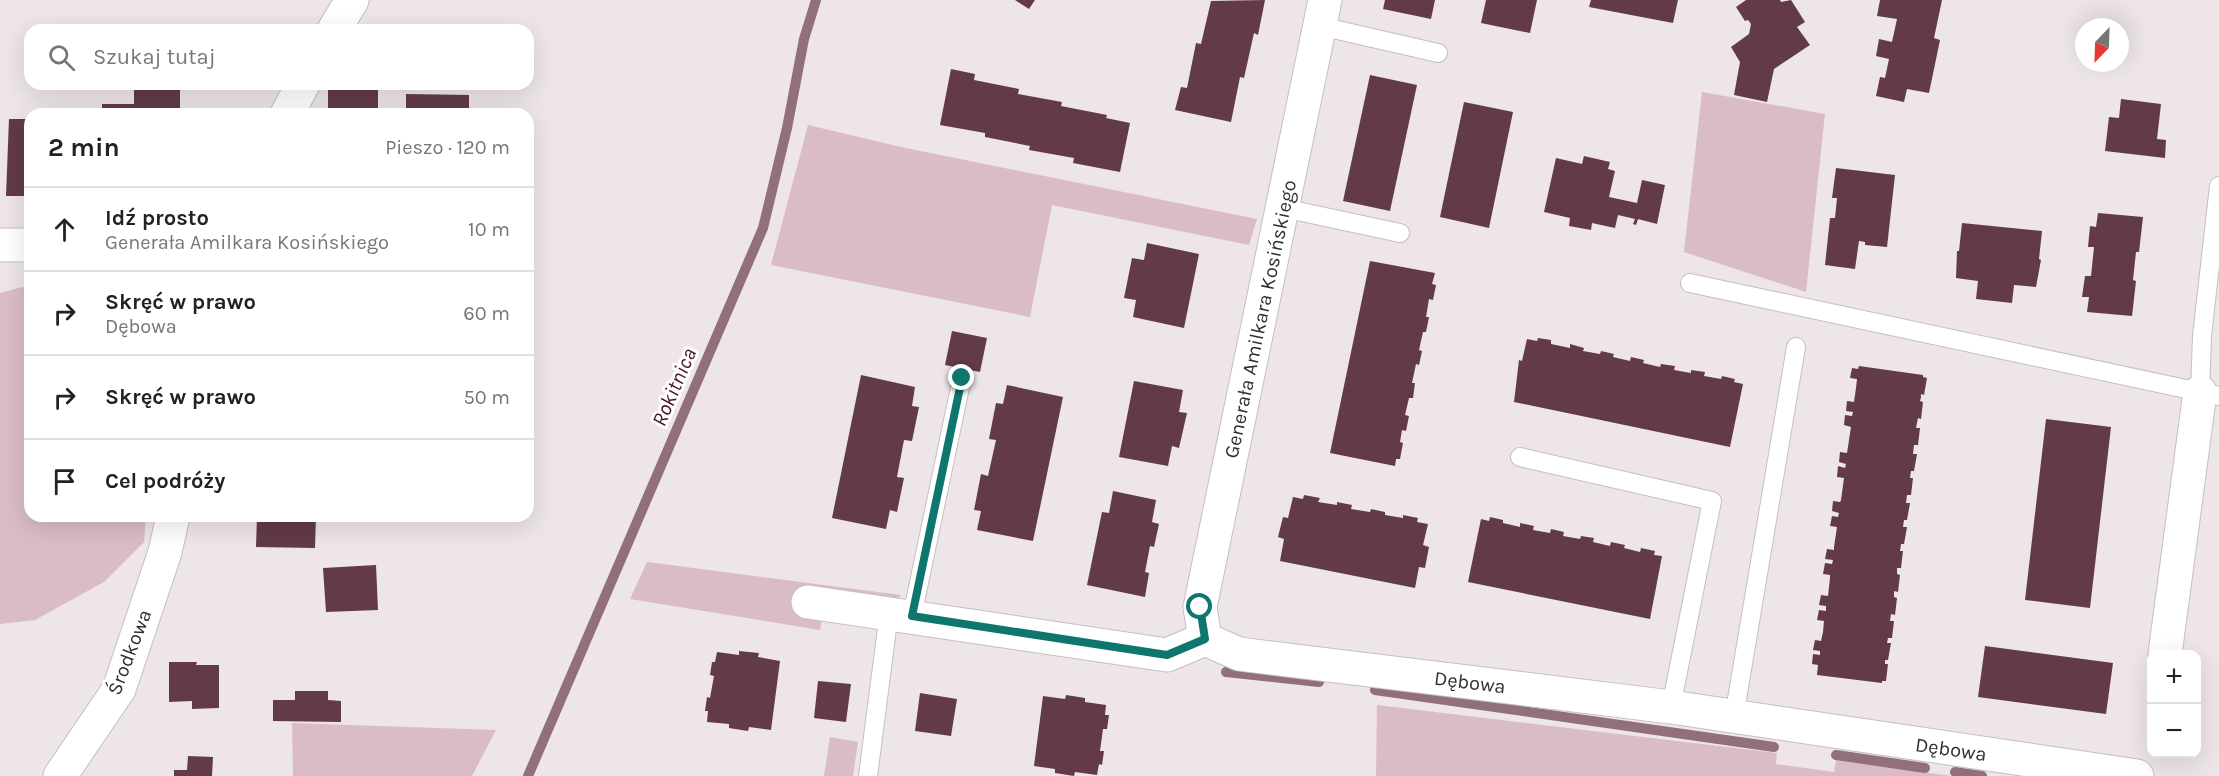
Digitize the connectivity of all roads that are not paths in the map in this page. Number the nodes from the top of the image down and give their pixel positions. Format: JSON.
{"nodes":[{"id":1,"x":352,"y":0,"type":"edge"},
{"id":2,"x":1322,"y":13,"type":"edge"},
{"id":3,"x":338,"y":24,"type":"edge"},
{"id":4,"x":1438,"y":53,"type":"dead end"},
{"id":5,"x":300,"y":90,"type":"edge"},
{"id":6,"x":289,"y":108,"type":"edge"},
{"id":7,"x":2219,"y":186,"type":"edge"},
{"id":8,"x":1283,"y":208,"type":"junction"},
{"id":9,"x":1400,"y":233,"type":"dead end"},
{"id":10,"x":0,"y":244,"type":"edge"},
{"id":11,"x":24,"y":245,"type":"edge"},
{"id":12,"x":1690,"y":282,"type":"dead end"},
{"id":13,"x":1796,"y":347,"type":"dead end"},
{"id":14,"x":962,"y":378,"type":"dead end"},
{"id":15,"x":2210,"y":394,"type":"edge"},
{"id":16,"x":1520,"y":457,"type":"dead end"},
{"id":17,"x":172,"y":522,"type":"edge"},
{"id":18,"x":808,"y":602,"type":"dead end"},
{"id":19,"x":900,"y":614,"type":"junction"},
{"id":20,"x":1205,"y":639,"type":"junction"},
{"id":21,"x":2166,"y":650,"type":"edge"},
{"id":22,"x":1671,"y":708,"type":"junction"},
{"id":23,"x":1734,"y":717,"type":"junction"},
{"id":24,"x":2150,"y":758,"type":"edge"},
{"id":25,"x":60,"y":776,"type":"edge"},
{"id":26,"x":868,"y":776,"type":"edge"},
{"id":27,"x":2137,"y":776,"type":"edge"},
{"id":28,"x":2148,"y":776,"type":"edge"}],
"edges":[{"from":1,"to":3,"type":"street"},
{"from":2,"to":4,"type":"lane"},
{"from":2,"to":8,"type":"street","name":"Generała Amilkara Kosińskiego"},
{"from":5,"to":6,"type":"street"},
{"from":7,"to":15,"type":"lane"},
{"from":8,"to":9,"type":"lane"},
{"from":8,"to":20,"type":"street","name":"Generała Amilkara Kosińskiego"},
{"from":10,"to":11,"type":"street"},
{"from":12,"to":15,"type":"lane"},
{"from":13,"to":23,"type":"lane"},
{"from":14,"to":19,"type":"lane"},
{"from":15,"to":21,"type":"street"},
{"from":16,"to":22,"type":"lane"},
{"from":17,"to":25,"type":"street","name":"Środkowa"},
{"from":18,"to":19,"type":"street"},
{"from":19,"to":20,"type":"street"},
{"from":19,"to":26,"type":"lane"},
{"from":20,"to":22,"type":"street","name":"Dębowa"},
{"from":22,"to":23,"type":"street","name":"Dębowa"},
{"from":23,"to":27,"type":"street","name":"Dębowa"},
{"from":24,"to":28,"type":"street"}]}
